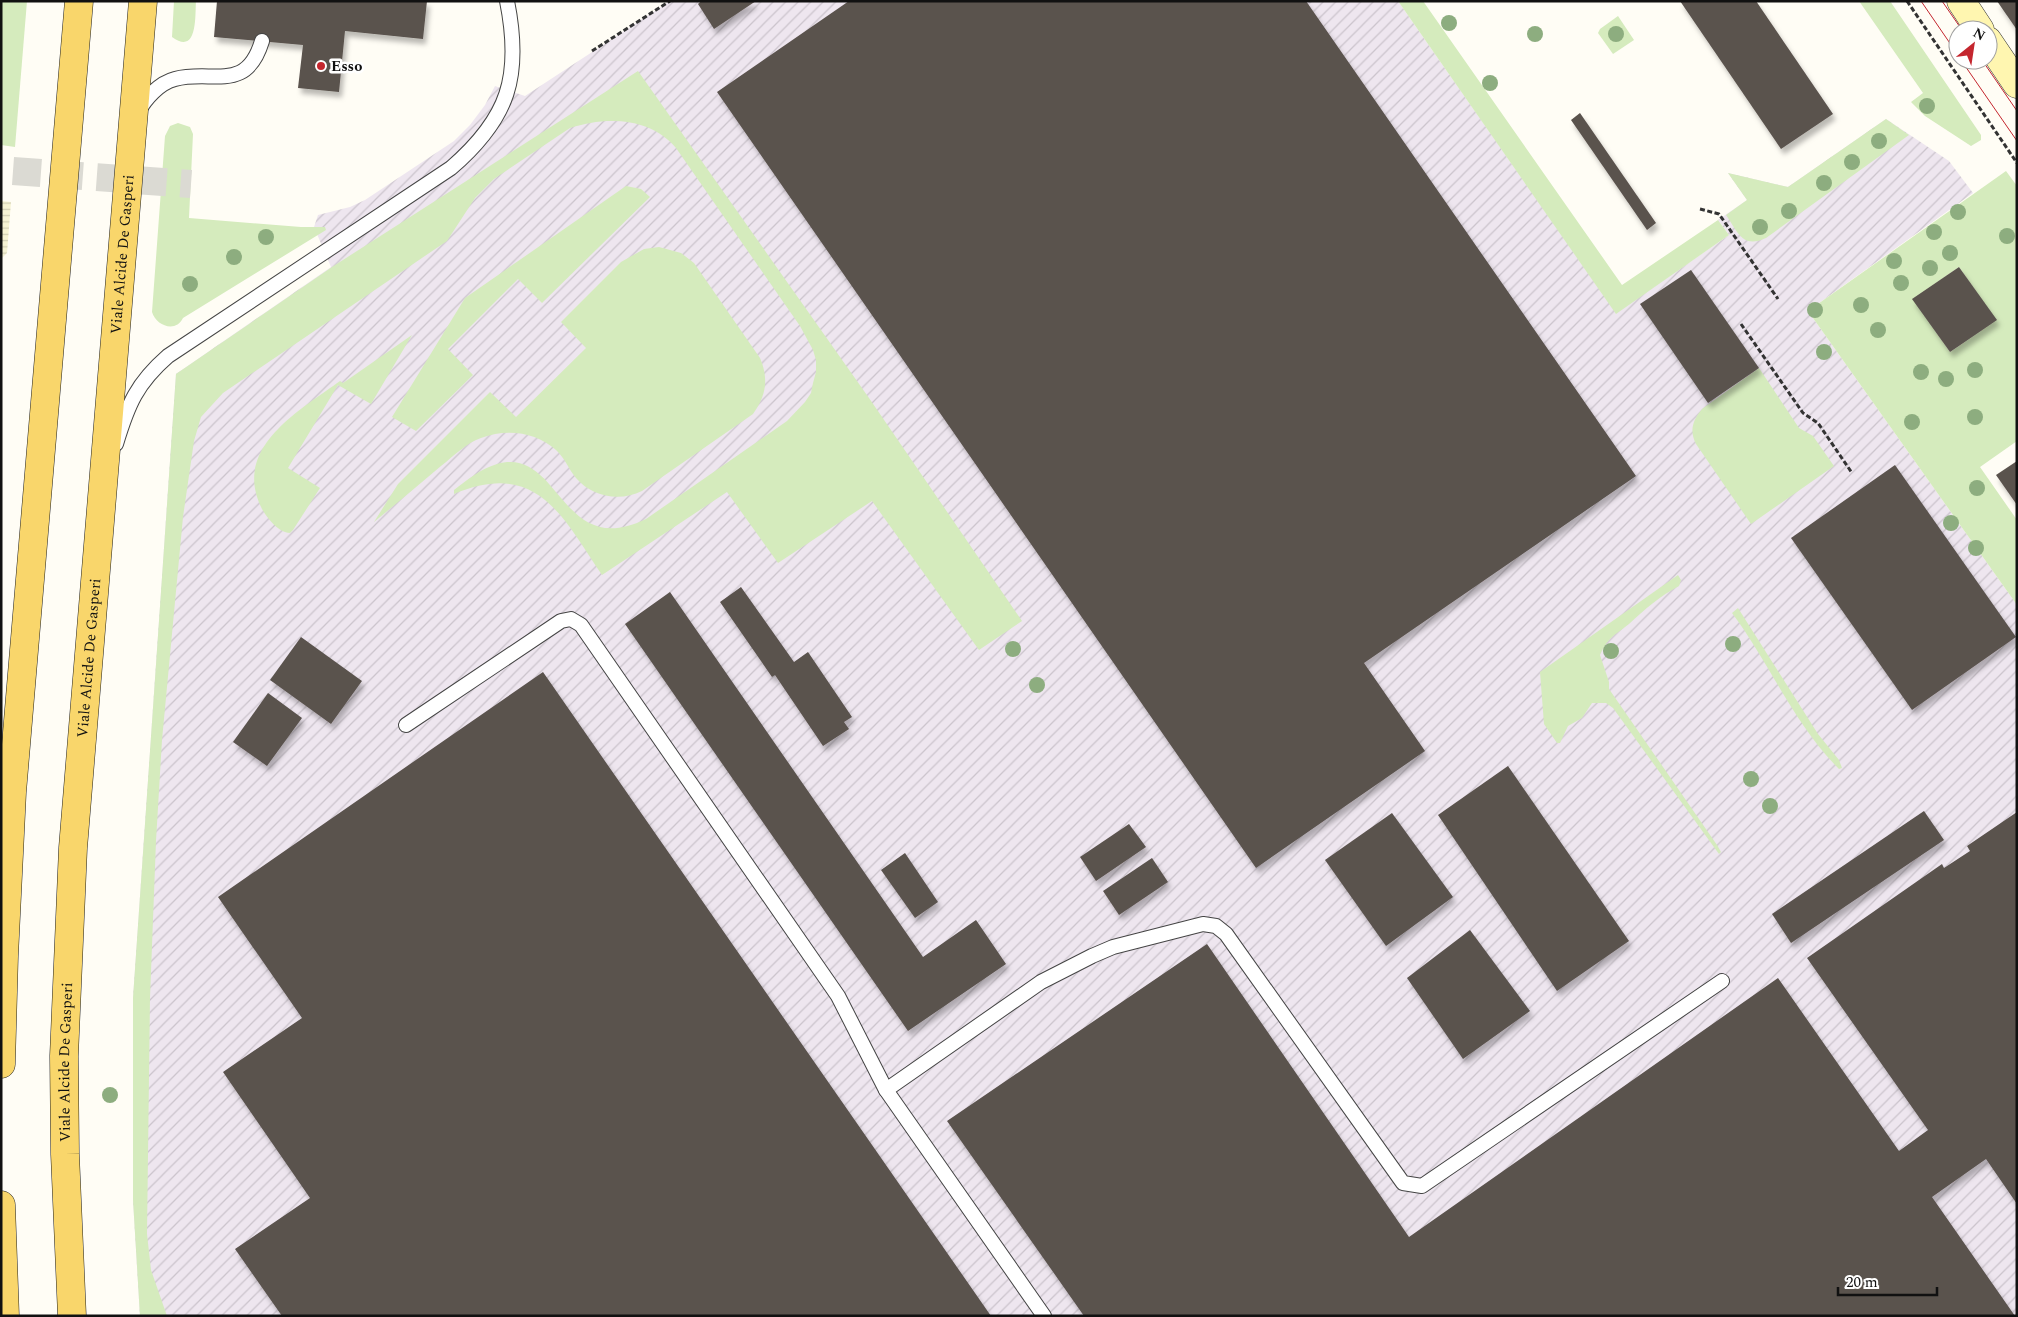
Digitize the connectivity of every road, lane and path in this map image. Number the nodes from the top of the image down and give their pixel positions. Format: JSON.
{"nodes":[{"id":1,"x":78,"y":1,"type":"edge"},
{"id":2,"x":143,"y":1,"type":"edge"},
{"id":3,"x":507,"y":1,"type":"edge"},
{"id":4,"x":670,"y":1,"type":"edge"},
{"id":5,"x":1907,"y":1,"type":"edge"},
{"id":6,"x":1961,"y":1,"type":"edge"},
{"id":7,"x":1973,"y":20,"type":"edge"},
{"id":8,"x":262,"y":41,"type":"dead end"},
{"id":9,"x":592,"y":51,"type":"dead end"},
{"id":10,"x":1998,"y":56,"type":"edge"},
{"id":11,"x":2017,"y":84,"type":"edge"},
{"id":12,"x":133,"y":122,"type":"junction"},
{"id":13,"x":2017,"y":163,"type":"edge"},
{"id":14,"x":1700,"y":209,"type":"dead end"},
{"id":15,"x":1778,"y":299,"type":"dead end"},
{"id":16,"x":1741,"y":324,"type":"dead end"},
{"id":17,"x":1852,"y":473,"type":"dead end"},
{"id":18,"x":104,"y":483,"type":"junction"},
{"id":19,"x":406,"y":725,"type":"dead end"},
{"id":20,"x":1722,"y":981,"type":"dead end"},
{"id":21,"x":1,"y":1064,"type":"edge"},
{"id":22,"x":886,"y":1090,"type":"junction"},
{"id":23,"x":1,"y":1205,"type":"edge"},
{"id":24,"x":5,"y":1316,"type":"edge"},
{"id":25,"x":72,"y":1316,"type":"edge"},
{"id":26,"x":1044,"y":1316,"type":"edge"}],
"edges":[{"from":1,"to":21,"type":"main road"},
{"from":2,"to":12,"type":"main road","name":"Viale Alcide De Gasperi"},
{"from":3,"to":18,"type":"lane"},
{"from":4,"to":9,"type":"path"},
{"from":5,"to":13,"type":"path"},
{"from":6,"to":7,"type":"main road"},
{"from":8,"to":12,"type":"lane"},
{"from":10,"to":11,"type":"main road"},
{"from":12,"to":18,"type":"main road","name":"Viale Alcide De Gasperi"},
{"from":14,"to":15,"type":"path"},
{"from":16,"to":17,"type":"path"},
{"from":18,"to":25,"type":"main road","name":"Viale Alcide De Gasperi"},
{"from":19,"to":22,"type":"lane"},
{"from":20,"to":22,"type":"lane"},
{"from":22,"to":26,"type":"lane"},
{"from":23,"to":24,"type":"main road"}]}
